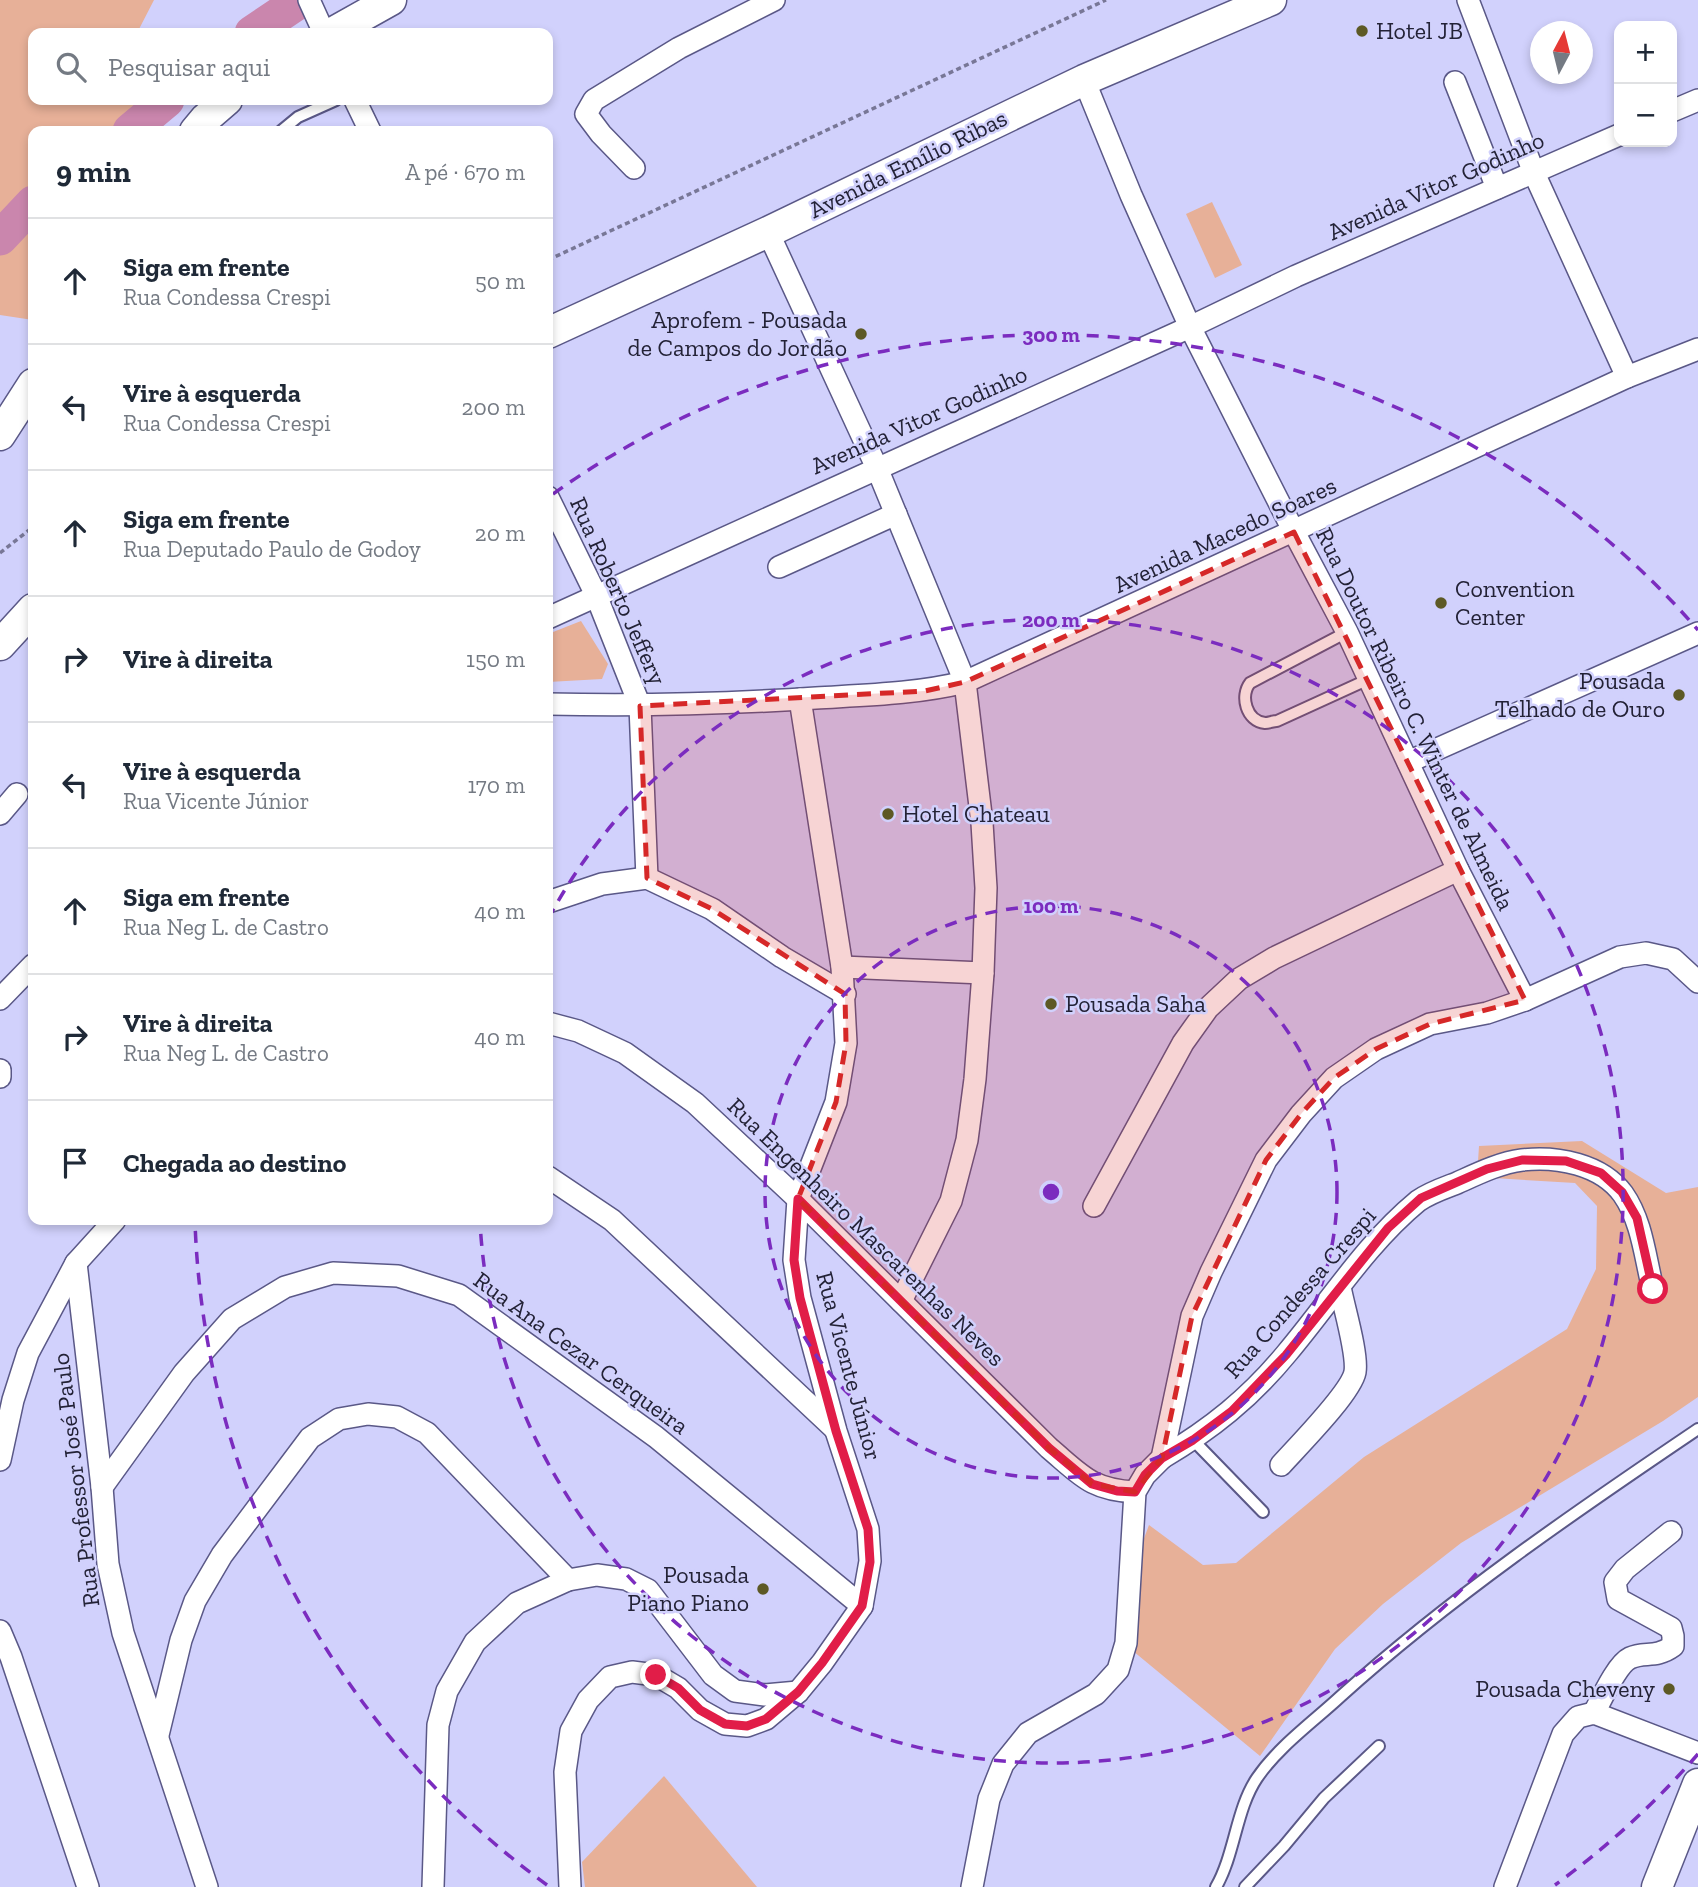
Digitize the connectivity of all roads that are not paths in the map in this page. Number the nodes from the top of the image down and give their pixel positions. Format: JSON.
{"nodes":[{"id":1,"x":309,"y":0,"type":"edge"},
{"id":2,"x":391,"y":0,"type":"edge"},
{"id":3,"x":774,"y":0,"type":"edge"},
{"id":4,"x":1271,"y":0,"type":"edge"},
{"id":5,"x":1468,"y":0,"type":"edge"},
{"id":6,"x":324,"y":28,"type":"edge"},
{"id":7,"x":327,"y":28,"type":"edge"},
{"id":8,"x":1084,"y":80,"type":"junction"},
{"id":9,"x":1455,"y":82,"type":"dead end"},
{"id":10,"x":1698,"y":100,"type":"edge"},
{"id":11,"x":221,"y":105,"type":"edge"},
{"id":12,"x":325,"y":105,"type":"edge"},
{"id":13,"x":357,"y":105,"type":"edge"},
{"id":14,"x":1677,"y":109,"type":"edge"},
{"id":15,"x":199,"y":126,"type":"edge"},
{"id":16,"x":287,"y":126,"type":"edge"},
{"id":17,"x":368,"y":126,"type":"edge"},
{"id":18,"x":1614,"y":137,"type":"edge"},
{"id":19,"x":634,"y":168,"type":"dead end"},
{"id":20,"x":1534,"y":173,"type":"junction"},
{"id":21,"x":1497,"y":188,"type":"junction"},
{"id":22,"x":768,"y":232,"type":"junction"},
{"id":23,"x":1190,"y":327,"type":"junction"},
{"id":24,"x":553,"y":331,"type":"edge"},
{"id":25,"x":1698,"y":349,"type":"edge"},
{"id":26,"x":1627,"y":377,"type":"junction"},
{"id":27,"x":28,"y":392,"type":"edge"},
{"id":28,"x":0,"y":435,"type":"edge"},
{"id":29,"x":877,"y":468,"type":"junction"},
{"id":30,"x":553,"y":507,"type":"edge"},
{"id":31,"x":896,"y":514,"type":"junction"},
{"id":32,"x":1294,"y":532,"type":"junction"},
{"id":33,"x":779,"y":567,"type":"dead end"},
{"id":34,"x":596,"y":595,"type":"junction"},
{"id":35,"x":28,"y":614,"type":"edge"},
{"id":36,"x":553,"y":616,"type":"edge"},
{"id":37,"x":1347,"y":632,"type":"junction"},
{"id":38,"x":1698,"y":633,"type":"edge"},
{"id":39,"x":0,"y":645,"type":"edge"},
{"id":40,"x":1369,"y":679,"type":"junction"},
{"id":41,"x":965,"y":682,"type":"junction"},
{"id":42,"x":800,"y":699,"type":"junction"},
{"id":43,"x":553,"y":704,"type":"edge"},
{"id":44,"x":639,"y":706,"type":"junction"},
{"id":45,"x":1408,"y":762,"type":"junction"},
{"id":46,"x":16,"y":794,"type":"dead end"},
{"id":47,"x":0,"y":814,"type":"edge"},
{"id":48,"x":1458,"y":870,"type":"junction"},
{"id":49,"x":647,"y":878,"type":"junction"},
{"id":50,"x":553,"y":900,"type":"edge"},
{"id":51,"x":842,"y":967,"type":"junction"},
{"id":52,"x":28,"y":970,"type":"edge"},
{"id":53,"x":983,"y":973,"type":"junction"},
{"id":54,"x":1698,"y":982,"type":"edge"},
{"id":55,"x":845,"y":994,"type":"junction"},
{"id":56,"x":0,"y":999,"type":"edge"},
{"id":57,"x":1525,"y":1000,"type":"junction"},
{"id":58,"x":553,"y":1024,"type":"edge"},
{"id":59,"x":0,"y":1070,"type":"edge"},
{"id":60,"x":0,"y":1077,"type":"edge"},
{"id":61,"x":553,"y":1180,"type":"edge"},
{"id":62,"x":798,"y":1199,"type":"junction"},
{"id":63,"x":1094,"y":1206,"type":"dead end"},
{"id":64,"x":110,"y":1225,"type":"edge"},
{"id":65,"x":76,"y":1263,"type":"junction"},
{"id":66,"x":1339,"y":1287,"type":"junction"},
{"id":67,"x":1653,"y":1289,"type":"dead end"},
{"id":68,"x":901,"y":1301,"type":"junction"},
{"id":69,"x":1698,"y":1429,"type":"edge"},
{"id":70,"x":836,"y":1431,"type":"junction"},
{"id":71,"x":1193,"y":1440,"type":"junction"},
{"id":72,"x":1162,"y":1458,"type":"junction"},
{"id":73,"x":0,"y":1460,"type":"edge"},
{"id":74,"x":1281,"y":1465,"type":"dead end"},
{"id":75,"x":102,"y":1487,"type":"junction"},
{"id":76,"x":1135,"y":1492,"type":"junction"},
{"id":77,"x":1263,"y":1512,"type":"dead end"},
{"id":78,"x":1671,"y":1532,"type":"dead end"},
{"id":79,"x":568,"y":1580,"type":"junction"},
{"id":80,"x":862,"y":1606,"type":"junction"},
{"id":81,"x":0,"y":1632,"type":"edge"},
{"id":82,"x":798,"y":1692,"type":"junction"},
{"id":83,"x":1594,"y":1713,"type":"junction"},
{"id":84,"x":158,"y":1735,"type":"junction"},
{"id":85,"x":1379,"y":1746,"type":"dead end"},
{"id":86,"x":1698,"y":1753,"type":"edge"},
{"id":87,"x":1698,"y":1784,"type":"edge"},
{"id":88,"x":88,"y":1887,"type":"edge"},
{"id":89,"x":207,"y":1887,"type":"edge"},
{"id":90,"x":433,"y":1887,"type":"edge"},
{"id":91,"x":570,"y":1887,"type":"edge"},
{"id":92,"x":972,"y":1887,"type":"edge"},
{"id":93,"x":1216,"y":1887,"type":"edge"},
{"id":94,"x":1245,"y":1887,"type":"edge"},
{"id":95,"x":1505,"y":1887,"type":"edge"},
{"id":96,"x":1657,"y":1887,"type":"edge"}],
"edges":[{"from":1,"to":6,"type":"street"},
{"from":2,"to":7,"type":"street"},
{"from":3,"to":19,"type":"street"},
{"from":4,"to":8,"type":"street","name":"Avenida Emílio Ribas"},
{"from":5,"to":20,"type":"street"},
{"from":8,"to":22,"type":"street","name":"Avenida Emílio Ribas"},
{"from":8,"to":23,"type":"street","name":"Rua Doutor Ribeiro C. Winter de Almeida"},
{"from":9,"to":21,"type":"street"},
{"from":10,"to":14,"type":"street"},
{"from":11,"to":15,"type":"street"},
{"from":12,"to":16,"type":"lane"},
{"from":13,"to":17,"type":"street"},
{"from":18,"to":20,"type":"street","name":"Avenida Vitor Godinho"},
{"from":20,"to":21,"type":"street","name":"Avenida Vitor Godinho"},
{"from":20,"to":26,"type":"street"},
{"from":21,"to":23,"type":"street","name":"Avenida Vitor Godinho"},
{"from":22,"to":24,"type":"street","name":"Avenida Emílio Ribas"},
{"from":22,"to":29,"type":"street"},
{"from":23,"to":29,"type":"street","name":"Avenida Vitor Godinho"},
{"from":23,"to":32,"type":"street","name":"Rua Doutor Ribeiro C. Winter de Almeida"},
{"from":25,"to":26,"type":"street","name":"Avenida Macedo Soares"},
{"from":26,"to":32,"type":"street","name":"Avenida Macedo Soares"},
{"from":27,"to":28,"type":"street"},
{"from":29,"to":31,"type":"street"},
{"from":29,"to":34,"type":"street","name":"Avenida Vitor Godinho"},
{"from":30,"to":34,"type":"street","name":"Rua Roberto Jeffery"},
{"from":31,"to":33,"type":"street"},
{"from":31,"to":41,"type":"street"},
{"from":32,"to":37,"type":"street","name":"Rua Doutor Ribeiro C. Winter de Almeida"},
{"from":32,"to":41,"type":"street","name":"Avenida Macedo Soares"},
{"from":34,"to":36,"type":"street","name":"Avenida Vitor Godinho"},
{"from":34,"to":44,"type":"street","name":"Rua Roberto Jeffery"},
{"from":35,"to":39,"type":"street"},
{"from":37,"to":40,"type":"street","name":"Rua Doutor Ribeiro C. Winter de Almeida"},
{"from":37,"to":40,"type":"lane"},
{"from":38,"to":45,"type":"street"},
{"from":40,"to":45,"type":"street","name":"Rua Doutor Ribeiro C. Winter de Almeida"},
{"from":41,"to":42,"type":"street","name":"Avenida Macedo Soares"},
{"from":41,"to":53,"type":"street"},
{"from":42,"to":44,"type":"street","name":"Avenida Macedo Soares"},
{"from":42,"to":51,"type":"street","name":"Rua Vicente Júnior"},
{"from":43,"to":44,"type":"street","name":"Avenida Macedo Soares"},
{"from":44,"to":49,"type":"street","name":"Rua Roberto Jeffery"},
{"from":45,"to":48,"type":"street","name":"Rua Doutor Ribeiro C. Winter de Almeida"},
{"from":46,"to":47,"type":"street"},
{"from":48,"to":57,"type":"street","name":"Rua Doutor Ribeiro C. Winter de Almeida"},
{"from":48,"to":63,"type":"street"},
{"from":49,"to":50,"type":"street"},
{"from":49,"to":55,"type":"street"},
{"from":51,"to":53,"type":"street"},
{"from":51,"to":55,"type":"street","name":"Rua Vicente Júnior"},
{"from":52,"to":56,"type":"street"},
{"from":53,"to":68,"type":"street"},
{"from":54,"to":57,"type":"street"},
{"from":55,"to":62,"type":"street","name":"Rua Vicente Júnior"},
{"from":57,"to":72,"type":"street"},
{"from":58,"to":62,"type":"street","name":"Rua Engenheiro Mascarenhas Neves"},
{"from":59,"to":60,"type":"street"},
{"from":61,"to":70,"type":"street"},
{"from":62,"to":68,"type":"street","name":"Rua Engenheiro Mascarenhas Neves"},
{"from":62,"to":70,"type":"street","name":"Rua Vicente Júnior"},
{"from":64,"to":65,"type":"street"},
{"from":65,"to":73,"type":"street"},
{"from":65,"to":75,"type":"street","name":"Rua Professor José Paulo"},
{"from":66,"to":67,"type":"street","name":"Rua Condessa Crespi"},
{"from":66,"to":71,"type":"street","name":"Rua Condessa Crespi"},
{"from":66,"to":74,"type":"street"},
{"from":68,"to":76,"type":"street","name":"Rua Engenheiro Mascarenhas Neves"},
{"from":69,"to":93,"type":"lane"},
{"from":70,"to":80,"type":"street","name":"Rua Vicente Júnior"},
{"from":71,"to":72,"type":"street","name":"Rua Condessa Crespi"},
{"from":71,"to":77,"type":"lane"},
{"from":72,"to":76,"type":"street"},
{"from":75,"to":80,"type":"street","name":"Rua Ana Cezar Cerqueira"},
{"from":75,"to":84,"type":"street","name":"Rua Professor José Paulo"},
{"from":76,"to":92,"type":"street"},
{"from":78,"to":83,"type":"street"},
{"from":79,"to":82,"type":"street"},
{"from":79,"to":84,"type":"street"},
{"from":79,"to":90,"type":"street"},
{"from":80,"to":82,"type":"street","name":"Rua Vicente Júnior"},
{"from":81,"to":88,"type":"street"},
{"from":82,"to":91,"type":"street","name":"Rua Vicente Júnior"},
{"from":83,"to":86,"type":"street"},
{"from":83,"to":95,"type":"street"},
{"from":84,"to":89,"type":"street","name":"Rua Professor José Paulo"},
{"from":85,"to":94,"type":"lane"},
{"from":87,"to":96,"type":"street"}]}
